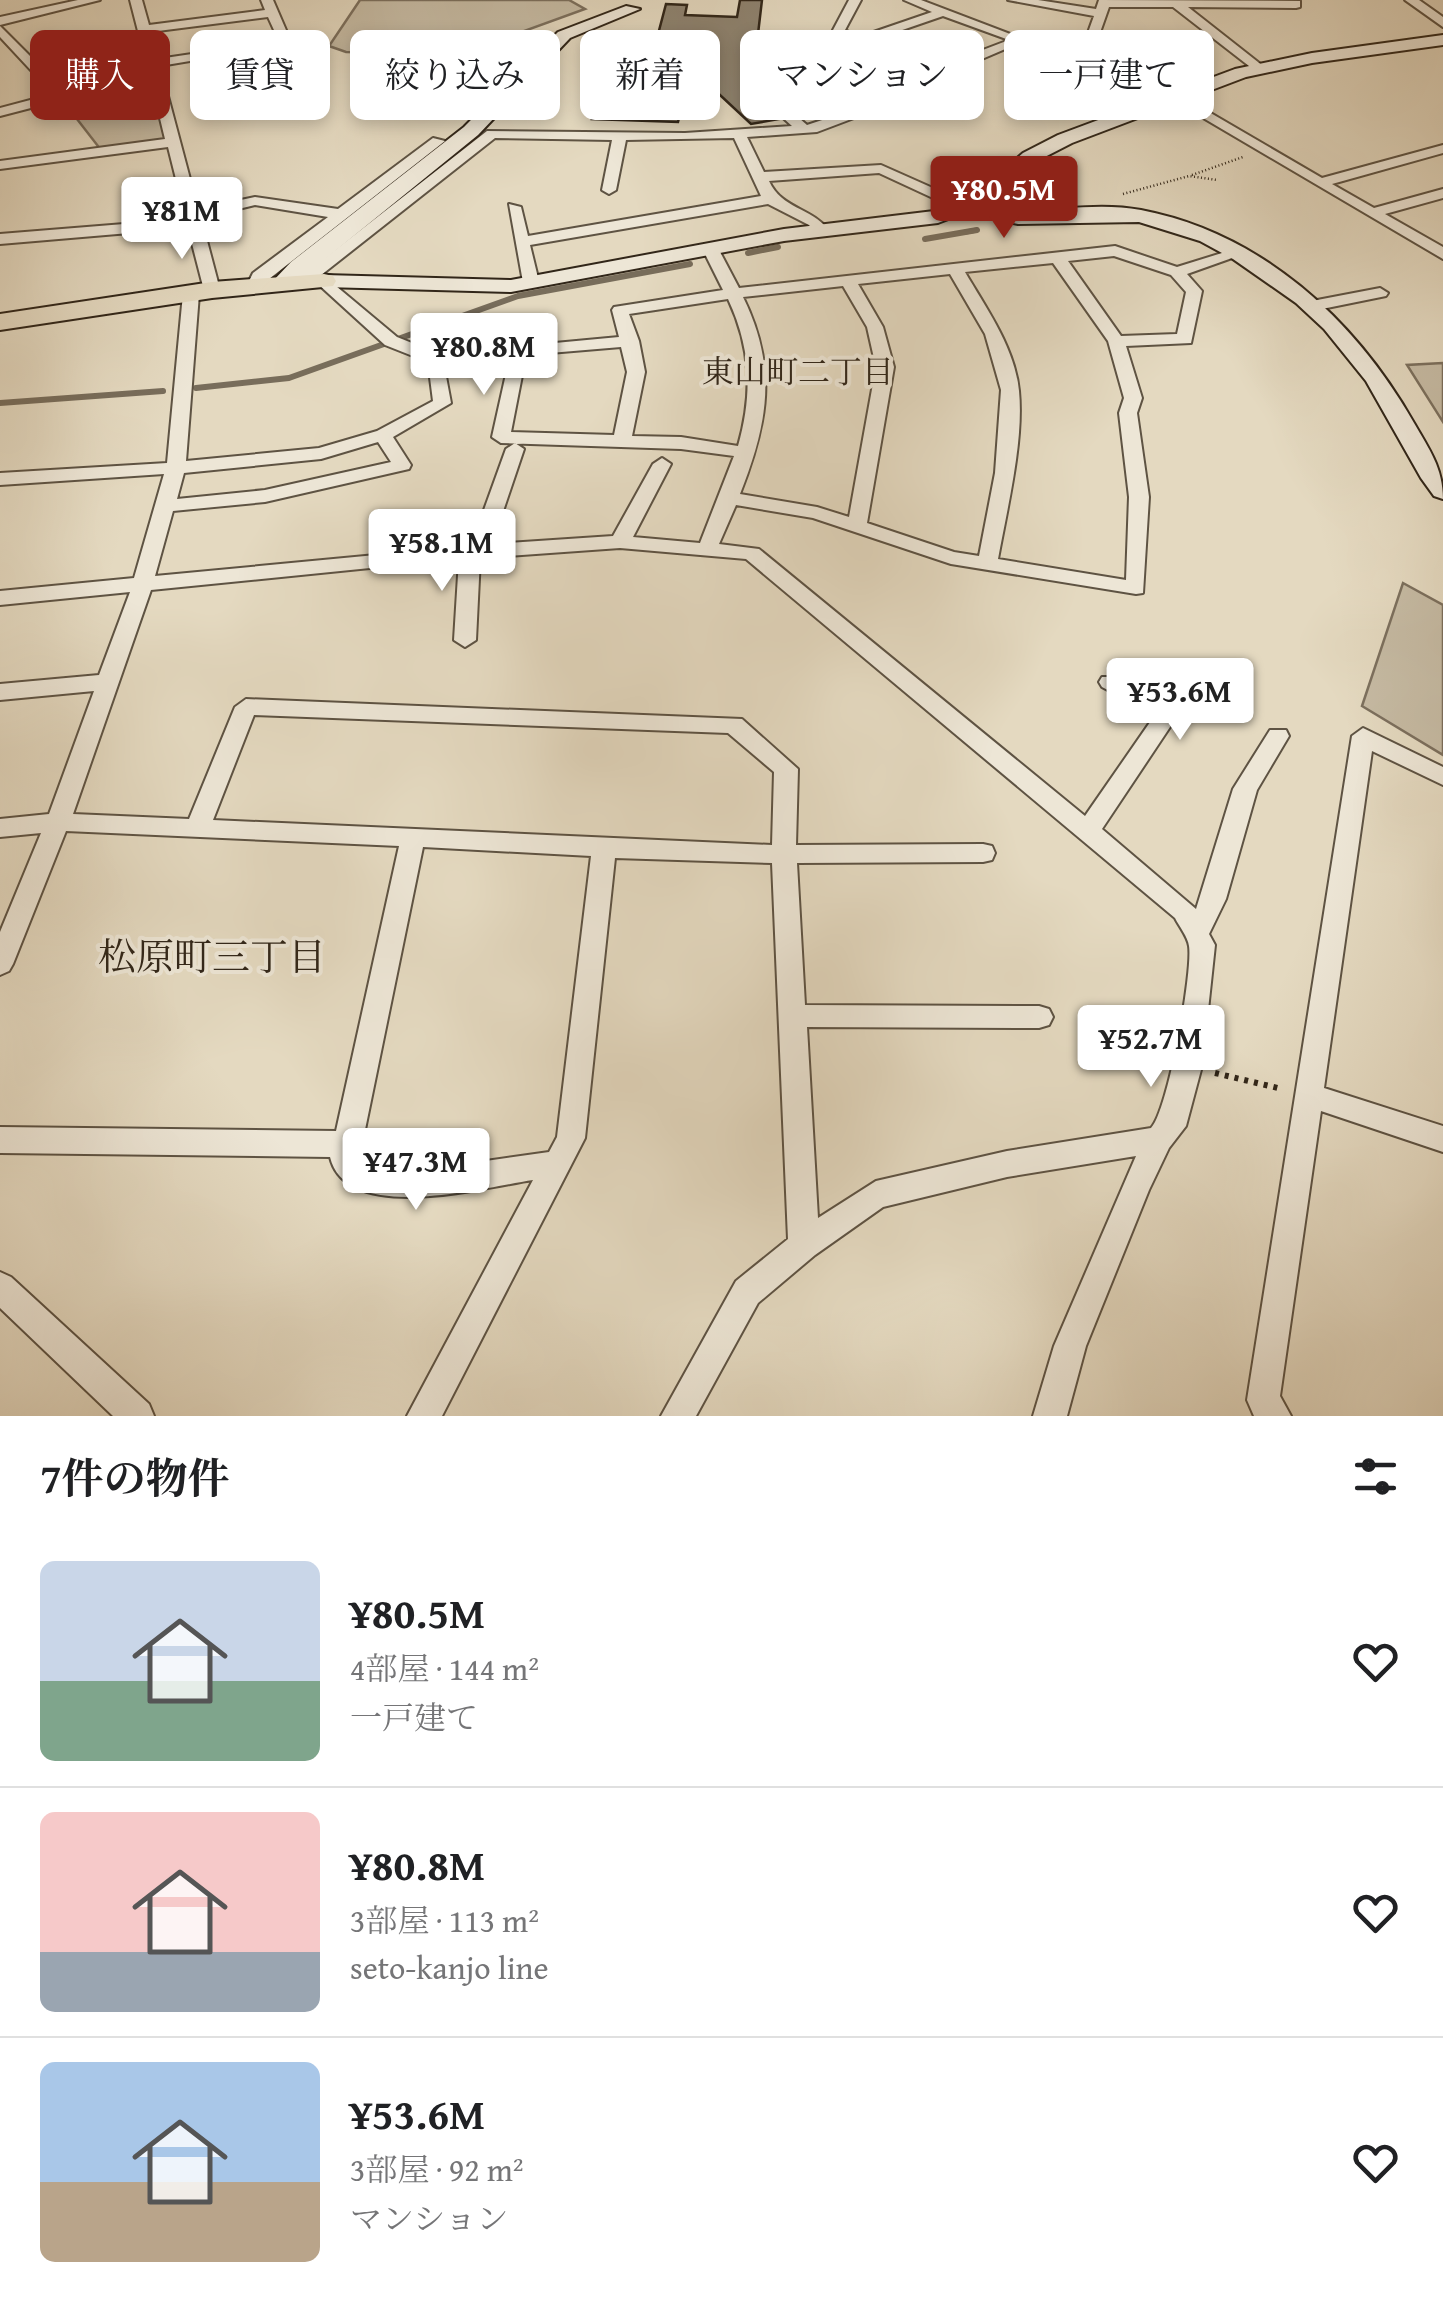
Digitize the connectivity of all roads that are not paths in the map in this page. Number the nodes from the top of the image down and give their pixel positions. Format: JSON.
{"nodes":[{"id":1,"x":94,"y":0,"type":"edge"},
{"id":2,"x":136,"y":0,"type":"edge"},
{"id":3,"x":854,"y":0,"type":"edge"},
{"id":4,"x":910,"y":0,"type":"edge"},
{"id":5,"x":1014,"y":0,"type":"edge"},
{"id":6,"x":1410,"y":0,"type":"edge"},
{"id":7,"x":1152,"y":2,"type":"edge"},
{"id":8,"x":1266,"y":2,"type":"edge"},
{"id":9,"x":1177,"y":4,"type":"junction"},
{"id":10,"x":1296,"y":4,"type":"dead end"},
{"id":11,"x":1103,"y":5,"type":"edge"},
{"id":12,"x":270,"y":6,"type":"edge"},
{"id":13,"x":632,"y":9,"type":"dead end"},
{"id":14,"x":940,"y":12,"type":"junction"},
{"id":15,"x":0,"y":21,"type":"edge"},
{"id":16,"x":1443,"y":23,"type":"edge"},
{"id":17,"x":144,"y":29,"type":"joint"},
{"id":18,"x":0,"y":30,"type":"edge"},
{"id":19,"x":280,"y":30,"type":"edge"},
{"id":20,"x":839,"y":30,"type":"edge"},
{"id":21,"x":888,"y":30,"type":"edge"},
{"id":22,"x":1095,"y":30,"type":"edge"},
{"id":23,"x":1443,"y":40,"type":"edge"},
{"id":24,"x":984,"y":54,"type":"edge"},
{"id":25,"x":30,"y":62,"type":"edge"},
{"id":26,"x":1258,"y":69,"type":"junction"},
{"id":27,"x":1214,"y":84,"type":"edge"},
{"id":28,"x":30,"y":104,"type":"edge"},
{"id":29,"x":0,"y":112,"type":"edge"},
{"id":30,"x":169,"y":120,"type":"edge"},
{"id":31,"x":1116,"y":120,"type":"edge"},
{"id":32,"x":1214,"y":120,"type":"edge"},
{"id":33,"x":804,"y":128,"type":"junction"},
{"id":34,"x":738,"y":134,"type":"junction"},
{"id":35,"x":620,"y":136,"type":"junction"},
{"id":36,"x":438,"y":141,"type":"dead end"},
{"id":37,"x":175,"y":142,"type":"junction"},
{"id":38,"x":1443,"y":149,"type":"edge"},
{"id":39,"x":0,"y":166,"type":"edge"},
{"id":40,"x":758,"y":176,"type":"junction"},
{"id":41,"x":1322,"y":182,"type":"junction"},
{"id":42,"x":609,"y":190,"type":"dead end"},
{"id":43,"x":1443,"y":193,"type":"edge"},
{"id":44,"x":770,"y":199,"type":"junction"},
{"id":45,"x":514,"y":207,"type":"dead end"},
{"id":46,"x":966,"y":208,"type":"junction"},
{"id":47,"x":1372,"y":213,"type":"junction"},
{"id":48,"x":341,"y":214,"type":"junction"},
{"id":49,"x":194,"y":219,"type":"junction"},
{"id":50,"x":821,"y":230,"type":"junction"},
{"id":51,"x":0,"y":239,"type":"edge"},
{"id":52,"x":1443,"y":240,"type":"edge"},
{"id":53,"x":521,"y":242,"type":"junction"},
{"id":54,"x":1426,"y":245,"type":"junction"},
{"id":55,"x":711,"y":250,"type":"junction"},
{"id":56,"x":1238,"y":253,"type":"junction"},
{"id":57,"x":1443,"y":254,"type":"edge"},
{"id":58,"x":1058,"y":258,"type":"junction"},
{"id":59,"x":955,"y":269,"type":"junction"},
{"id":60,"x":1176,"y":272,"type":"junction"},
{"id":61,"x":304,"y":281,"type":"junction"},
{"id":62,"x":848,"y":281,"type":"junction"},
{"id":63,"x":531,"y":282,"type":"junction"},
{"id":64,"x":254,"y":285,"type":"junction"},
{"id":65,"x":202,"y":292,"type":"junction"},
{"id":66,"x":732,"y":293,"type":"junction"},
{"id":67,"x":1380,"y":293,"type":"dead end"},
{"id":68,"x":1312,"y":306,"type":"junction"},
{"id":69,"x":0,"y":322,"type":"edge"},
{"id":70,"x":631,"y":341,"type":"junction"},
{"id":71,"x":1116,"y":341,"type":"junction"},
{"id":72,"x":383,"y":434,"type":"junction"},
{"id":73,"x":622,"y":440,"type":"junction"},
{"id":74,"x":515,"y":450,"type":"dead end"},
{"id":75,"x":744,"y":452,"type":"junction"},
{"id":76,"x":662,"y":464,"type":"dead end"},
{"id":77,"x":176,"y":467,"type":"junction"},
{"id":78,"x":0,"y":479,"type":"edge"},
{"id":79,"x":1443,"y":492,"type":"edge"},
{"id":80,"x":730,"y":498,"type":"junction"},
{"id":81,"x":165,"y":506,"type":"junction"},
{"id":82,"x":857,"y":526,"type":"junction"},
{"id":83,"x":620,"y":542,"type":"junction"},
{"id":84,"x":707,"y":548,"type":"junction"},
{"id":85,"x":474,"y":552,"type":"junction"},
{"id":86,"x":987,"y":565,"type":"junction"},
{"id":87,"x":142,"y":586,"type":"junction"},
{"id":88,"x":0,"y":598,"type":"edge"},
{"id":89,"x":465,"y":640,"type":"dead end"},
{"id":90,"x":108,"y":682,"type":"junction"},
{"id":91,"x":1110,"y":682,"type":"dead end"},
{"id":92,"x":0,"y":692,"type":"edge"},
{"id":93,"x":1278,"y":736,"type":"dead end"},
{"id":94,"x":1443,"y":777,"type":"edge"},
{"id":95,"x":58,"y":822,"type":"junction"},
{"id":96,"x":198,"y":827,"type":"junction"},
{"id":97,"x":0,"y":828,"type":"edge"},
{"id":98,"x":1086,"y":833,"type":"junction"},
{"id":99,"x":413,"y":838,"type":"junction"},
{"id":100,"x":604,"y":848,"type":"junction"},
{"id":101,"x":983,"y":853,"type":"dead end"},
{"id":102,"x":784,"y":854,"type":"junction"},
{"id":103,"x":1197,"y":933,"type":"junction"},
{"id":104,"x":0,"y":964,"type":"edge"},
{"id":105,"x":792,"y":1016,"type":"junction"},
{"id":106,"x":1039,"y":1018,"type":"dead end"},
{"id":107,"x":1311,"y":1096,"type":"junction"},
{"id":108,"x":1159,"y":1139,"type":"junction"},
{"id":109,"x":1443,"y":1139,"type":"edge"},
{"id":110,"x":0,"y":1140,"type":"edge"},
{"id":111,"x":347,"y":1144,"type":"junction"},
{"id":112,"x":560,"y":1163,"type":"junction"},
{"id":113,"x":804,"y":1245,"type":"junction"},
{"id":114,"x":0,"y":1286,"type":"edge"},
{"id":115,"x":137,"y":1416,"type":"edge"},
{"id":116,"x":424,"y":1416,"type":"edge"},
{"id":117,"x":678,"y":1416,"type":"edge"},
{"id":118,"x":1050,"y":1416,"type":"edge"},
{"id":119,"x":1274,"y":1416,"type":"edge"}],
"edges":[{"from":1,"to":15,"type":"street"},
{"from":2,"to":17,"type":"street"},
{"from":3,"to":20,"type":"street"},
{"from":4,"to":14,"type":"street"},
{"from":5,"to":11,"type":"street"},
{"from":6,"to":16,"type":"street"},
{"from":7,"to":9,"type":"street"},
{"from":7,"to":11,"type":"street"},
{"from":8,"to":9,"type":"street"},
{"from":8,"to":10,"type":"street"},
{"from":9,"to":26,"type":"street"},
{"from":11,"to":22,"type":"street"},
{"from":12,"to":17,"type":"street"},
{"from":12,"to":19,"type":"street"},
{"from":13,"to":61,"type":"street"},
{"from":14,"to":21,"type":"street"},
{"from":14,"to":24,"type":"street"},
{"from":18,"to":25,"type":"street"},
{"from":23,"to":26,"type":"street"},
{"from":26,"to":27,"type":"street"},
{"from":28,"to":29,"type":"street"},
{"from":30,"to":37,"type":"street"},
{"from":31,"to":46,"type":"street"},
{"from":32,"to":41,"type":"street"},
{"from":33,"to":33,"type":"street"},
{"from":33,"to":34,"type":"street"},
{"from":34,"to":35,"type":"street"},
{"from":34,"to":40,"type":"street"},
{"from":35,"to":42,"type":"street"},
{"from":35,"to":61,"type":"street"},
{"from":36,"to":48,"type":"street"},
{"from":37,"to":39,"type":"street"},
{"from":37,"to":49,"type":"street"},
{"from":38,"to":41,"type":"street"},
{"from":40,"to":44,"type":"street"},
{"from":40,"to":46,"type":"street"},
{"from":41,"to":47,"type":"street"},
{"from":43,"to":47,"type":"street"},
{"from":44,"to":50,"type":"street"},
{"from":44,"to":53,"type":"street"},
{"from":45,"to":53,"type":"street"},
{"from":46,"to":50,"type":"street"},
{"from":46,"to":56,"type":"street"},
{"from":47,"to":54,"type":"street"},
{"from":48,"to":49,"type":"street"},
{"from":48,"to":64,"type":"street"},
{"from":49,"to":51,"type":"street"},
{"from":49,"to":65,"type":"street"},
{"from":50,"to":55,"type":"street"},
{"from":52,"to":54,"type":"street"},
{"from":53,"to":63,"type":"street"},
{"from":54,"to":57,"type":"street"},
{"from":55,"to":63,"type":"street"},
{"from":55,"to":66,"type":"street"},
{"from":56,"to":60,"type":"street"},
{"from":56,"to":68,"type":"street"},
{"from":58,"to":59,"type":"street"},
{"from":58,"to":60,"type":"street"},
{"from":58,"to":71,"type":"street"},
{"from":59,"to":62,"type":"street"},
{"from":59,"to":86,"type":"street"},
{"from":60,"to":71,"type":"street"},
{"from":61,"to":63,"type":"street"},
{"from":61,"to":64,"type":"main road"},
{"from":61,"to":72,"type":"street"},
{"from":62,"to":66,"type":"street"},
{"from":62,"to":82,"type":"street"},
{"from":64,"to":65,"type":"main road"},
{"from":65,"to":69,"type":"main road"},
{"from":65,"to":77,"type":"street"},
{"from":66,"to":70,"type":"street"},
{"from":66,"to":75,"type":"street"},
{"from":67,"to":68,"type":"street"},
{"from":68,"to":79,"type":"street"},
{"from":70,"to":73,"type":"street"},
{"from":70,"to":73,"type":"street"},
{"from":71,"to":86,"type":"street"},
{"from":72,"to":77,"type":"street"},
{"from":72,"to":81,"type":"street"},
{"from":73,"to":75,"type":"street"},
{"from":74,"to":85,"type":"street"},
{"from":75,"to":80,"type":"street"},
{"from":76,"to":83,"type":"street"},
{"from":77,"to":78,"type":"street"},
{"from":77,"to":81,"type":"street"},
{"from":80,"to":82,"type":"street"},
{"from":80,"to":84,"type":"street"},
{"from":81,"to":87,"type":"street"},
{"from":82,"to":86,"type":"street"},
{"from":83,"to":84,"type":"street"},
{"from":83,"to":85,"type":"street"},
{"from":84,"to":98,"type":"street"},
{"from":85,"to":87,"type":"street"},
{"from":85,"to":89,"type":"street"},
{"from":87,"to":88,"type":"street"},
{"from":87,"to":90,"type":"street"},
{"from":90,"to":92,"type":"street"},
{"from":90,"to":95,"type":"street"},
{"from":91,"to":98,"type":"street"},
{"from":93,"to":103,"type":"street"},
{"from":94,"to":107,"type":"street"},
{"from":95,"to":96,"type":"street"},
{"from":95,"to":97,"type":"street"},
{"from":95,"to":104,"type":"street"},
{"from":96,"to":99,"type":"street"},
{"from":96,"to":102,"type":"street"},
{"from":98,"to":103,"type":"street"},
{"from":99,"to":100,"type":"street"},
{"from":99,"to":111,"type":"street"},
{"from":100,"to":102,"type":"street"},
{"from":100,"to":112,"type":"street"},
{"from":101,"to":102,"type":"street"},
{"from":102,"to":105,"type":"street"},
{"from":103,"to":108,"type":"street"},
{"from":105,"to":106,"type":"street"},
{"from":105,"to":113,"type":"street"},
{"from":107,"to":109,"type":"street"},
{"from":107,"to":119,"type":"street"},
{"from":108,"to":113,"type":"street"},
{"from":108,"to":118,"type":"street"},
{"from":110,"to":111,"type":"street"},
{"from":111,"to":112,"type":"street"},
{"from":112,"to":116,"type":"street"},
{"from":113,"to":117,"type":"street"},
{"from":114,"to":115,"type":"street"}]}
